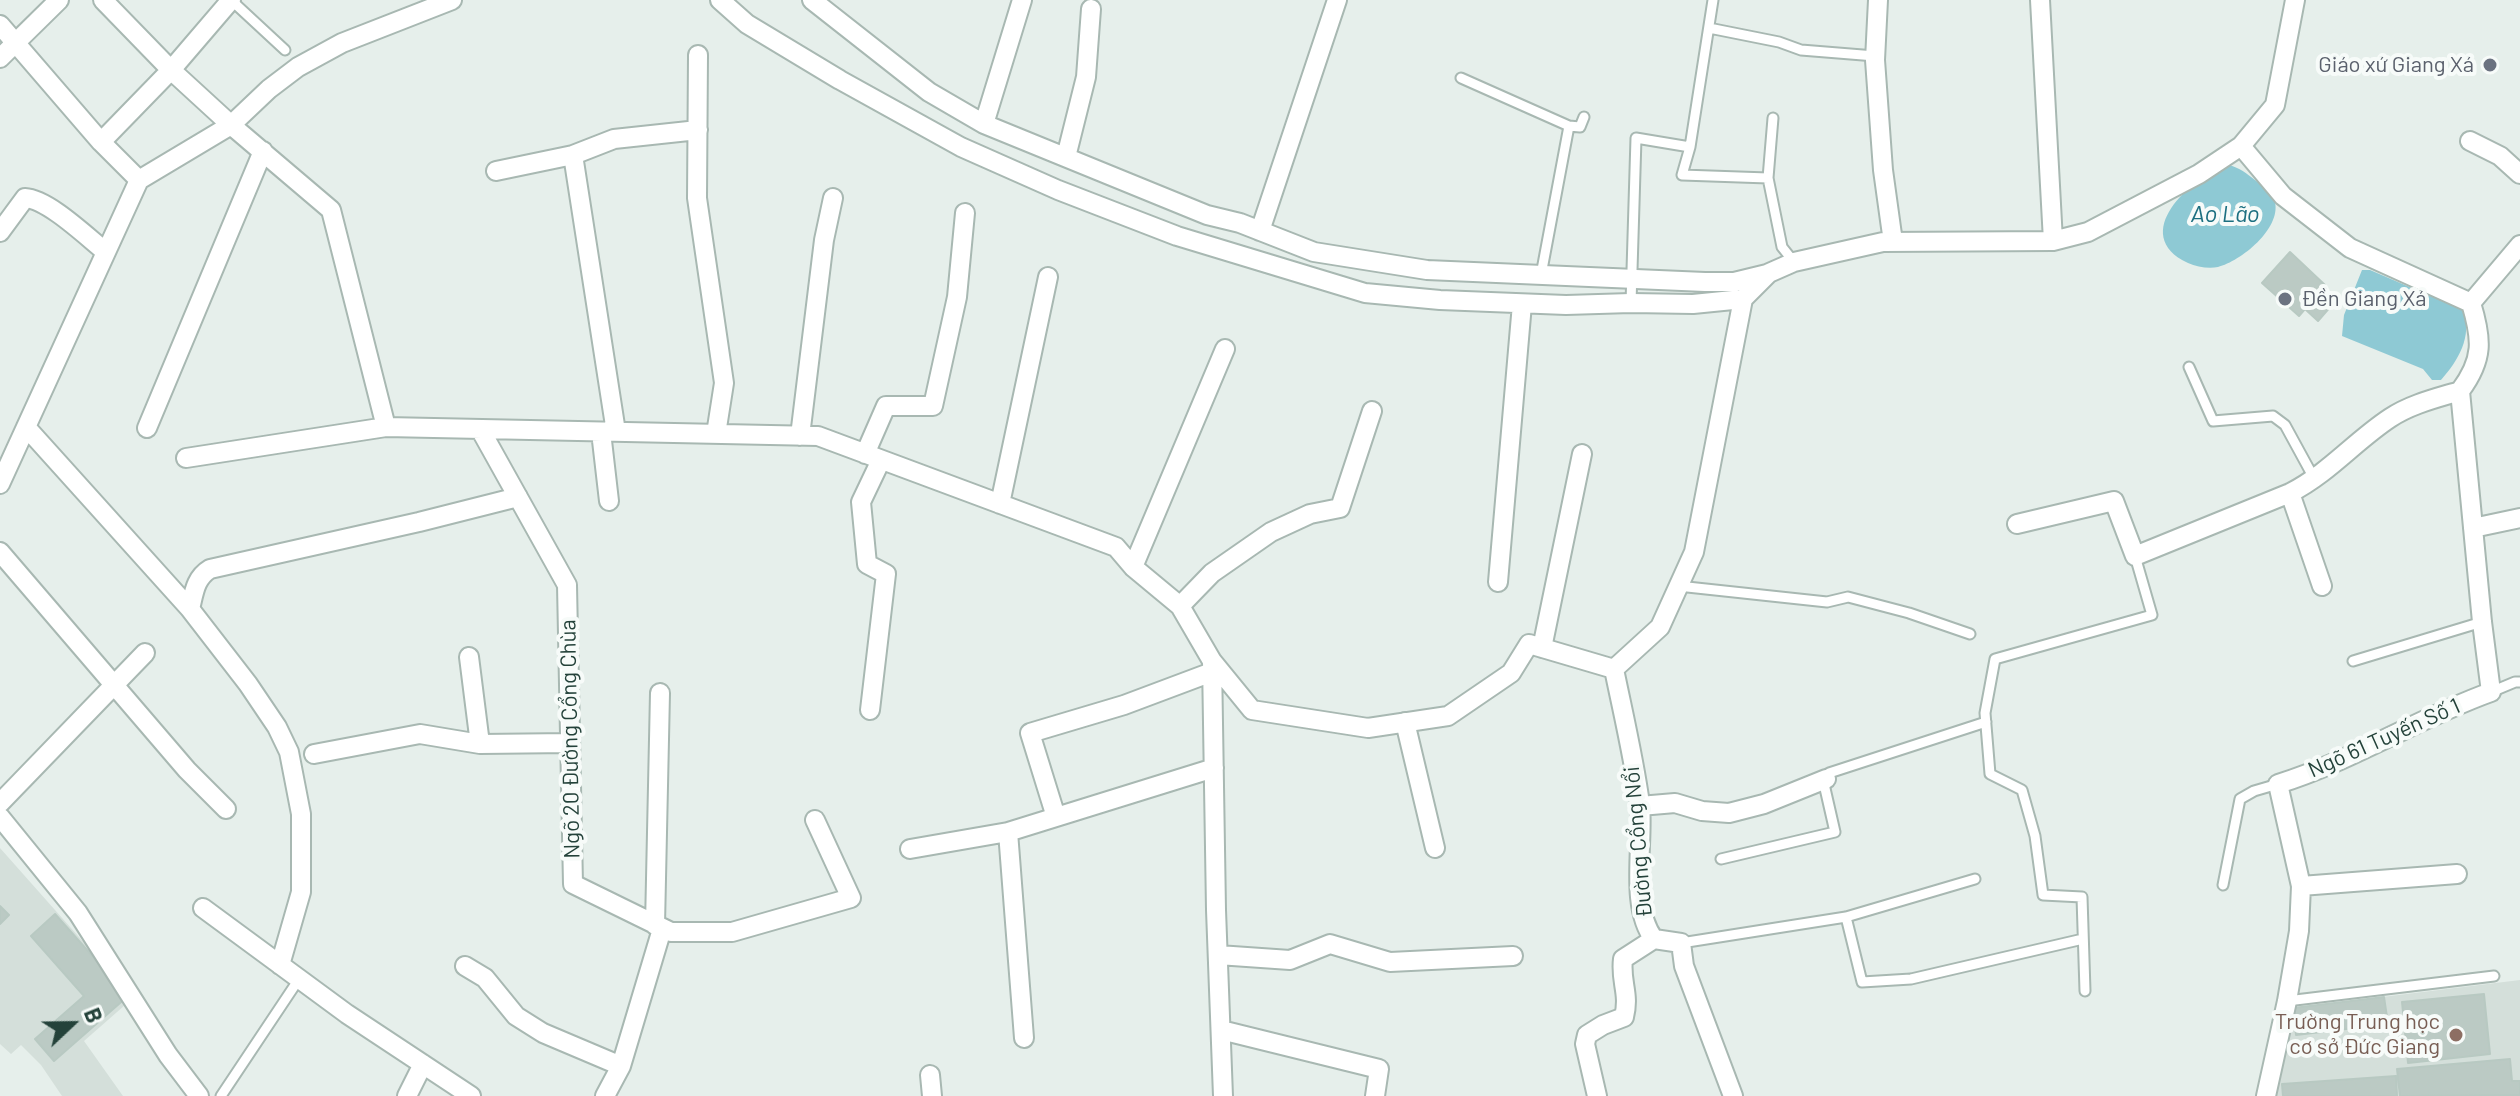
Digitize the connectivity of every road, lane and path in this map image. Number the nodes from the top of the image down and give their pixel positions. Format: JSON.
{"nodes":[{"id":1,"x":59,"y":0,"type":"edge"},
{"id":2,"x":103,"y":0,"type":"edge"},
{"id":3,"x":231,"y":0,"type":"edge"},
{"id":4,"x":452,"y":0,"type":"edge"},
{"id":5,"x":720,"y":0,"type":"edge"},
{"id":6,"x":812,"y":0,"type":"edge"},
{"id":7,"x":1022,"y":0,"type":"edge"},
{"id":8,"x":1337,"y":0,"type":"edge"},
{"id":9,"x":1713,"y":0,"type":"edge"},
{"id":10,"x":1878,"y":0,"type":"edge"},
{"id":11,"x":2040,"y":0,"type":"edge"},
{"id":12,"x":2295,"y":0,"type":"edge"},
{"id":13,"x":1091,"y":9,"type":"dead end"},
{"id":14,"x":0,"y":25,"type":"edge"},
{"id":15,"x":1709,"y":28,"type":"junction"},
{"id":16,"x":16,"y":42,"type":"junction"},
{"id":17,"x":285,"y":50,"type":"dead end"},
{"id":18,"x":698,"y":55,"type":"dead end"},
{"id":19,"x":1875,"y":56,"type":"junction"},
{"id":20,"x":0,"y":58,"type":"edge"},
{"id":21,"x":171,"y":70,"type":"junction"},
{"id":22,"x":1461,"y":78,"type":"dead end"},
{"id":23,"x":1584,"y":117,"type":"dead end"},
{"id":24,"x":1773,"y":118,"type":"dead end"},
{"id":25,"x":984,"y":124,"type":"junction"},
{"id":26,"x":231,"y":125,"type":"junction"},
{"id":27,"x":1569,"y":126,"type":"junction"},
{"id":28,"x":698,"y":130,"type":"junction"},
{"id":29,"x":2470,"y":141,"type":"dead end"},
{"id":30,"x":101,"y":142,"type":"junction"},
{"id":31,"x":2241,"y":146,"type":"junction"},
{"id":32,"x":1690,"y":147,"type":"junction"},
{"id":33,"x":263,"y":151,"type":"junction"},
{"id":34,"x":573,"y":155,"type":"junction"},
{"id":35,"x":1066,"y":157,"type":"junction"},
{"id":36,"x":496,"y":171,"type":"dead end"},
{"id":37,"x":2520,"y":174,"type":"edge"},
{"id":38,"x":1768,"y":178,"type":"junction"},
{"id":39,"x":139,"y":180,"type":"junction"},
{"id":40,"x":833,"y":198,"type":"dead end"},
{"id":41,"x":965,"y":213,"type":"dead end"},
{"id":42,"x":1260,"y":231,"type":"junction"},
{"id":43,"x":0,"y":232,"type":"edge"},
{"id":44,"x":2053,"y":241,"type":"junction"},
{"id":45,"x":1893,"y":242,"type":"junction"},
{"id":46,"x":2520,"y":245,"type":"edge"},
{"id":47,"x":106,"y":252,"type":"junction"},
{"id":48,"x":1794,"y":262,"type":"junction"},
{"id":49,"x":1769,"y":273,"type":"junction"},
{"id":50,"x":1541,"y":275,"type":"junction"},
{"id":51,"x":1048,"y":277,"type":"dead end"},
{"id":52,"x":1632,"y":278,"type":"junction"},
{"id":53,"x":1743,"y":299,"type":"junction"},
{"id":54,"x":1631,"y":303,"type":"junction"},
{"id":55,"x":2471,"y":303,"type":"junction"},
{"id":56,"x":1522,"y":304,"type":"junction"},
{"id":57,"x":1225,"y":349,"type":"dead end"},
{"id":58,"x":2189,"y":367,"type":"dead end"},
{"id":59,"x":2460,"y":391,"type":"junction"},
{"id":60,"x":1372,"y":411,"type":"dead end"},
{"id":61,"x":26,"y":427,"type":"junction"},
{"id":62,"x":386,"y":427,"type":"junction"},
{"id":63,"x":147,"y":428,"type":"dead end"},
{"id":64,"x":480,"y":429,"type":"junction"},
{"id":65,"x":608,"y":432,"type":"junction"},
{"id":66,"x":716,"y":434,"type":"junction"},
{"id":67,"x":800,"y":436,"type":"junction"},
{"id":68,"x":1582,"y":454,"type":"dead end"},
{"id":69,"x":873,"y":457,"type":"junction"},
{"id":70,"x":186,"y":458,"type":"dead end"},
{"id":71,"x":2315,"y":480,"type":"junction"},
{"id":72,"x":0,"y":484,"type":"edge"},
{"id":73,"x":2290,"y":493,"type":"junction"},
{"id":74,"x":518,"y":497,"type":"junction"},
{"id":75,"x":609,"y":501,"type":"dead end"},
{"id":76,"x":1000,"y":504,"type":"junction"},
{"id":77,"x":2520,"y":518,"type":"edge"},
{"id":78,"x":2017,"y":524,"type":"dead end"},
{"id":79,"x":2473,"y":528,"type":"junction"},
{"id":80,"x":0,"y":552,"type":"edge"},
{"id":81,"x":2135,"y":556,"type":"junction"},
{"id":82,"x":1133,"y":567,"type":"junction"},
{"id":83,"x":1498,"y":582,"type":"dead end"},
{"id":84,"x":1678,"y":586,"type":"junction"},
{"id":85,"x":2322,"y":586,"type":"dead end"},
{"id":86,"x":1180,"y":606,"type":"junction"},
{"id":87,"x":190,"y":609,"type":"junction"},
{"id":88,"x":2482,"y":622,"type":"junction"},
{"id":89,"x":1970,"y":634,"type":"dead end"},
{"id":90,"x":1542,"y":648,"type":"junction"},
{"id":91,"x":145,"y":653,"type":"dead end"},
{"id":92,"x":469,"y":657,"type":"dead end"},
{"id":93,"x":2353,"y":661,"type":"dead end"},
{"id":94,"x":1212,"y":666,"type":"junction"},
{"id":95,"x":1614,"y":669,"type":"junction"},
{"id":96,"x":2520,"y":682,"type":"edge"},
{"id":97,"x":114,"y":685,"type":"junction"},
{"id":98,"x":2491,"y":692,"type":"junction"},
{"id":99,"x":660,"y":693,"type":"dead end"},
{"id":100,"x":870,"y":710,"type":"dead end"},
{"id":101,"x":1405,"y":722,"type":"junction"},
{"id":102,"x":1986,"y":722,"type":"junction"},
{"id":103,"x":570,"y":743,"type":"junction"},
{"id":104,"x":480,"y":744,"type":"junction"},
{"id":105,"x":314,"y":754,"type":"dead end"},
{"id":106,"x":1214,"y":768,"type":"junction"},
{"id":107,"x":1826,"y":779,"type":"junction"},
{"id":108,"x":2278,"y":784,"type":"junction"},
{"id":109,"x":0,"y":803,"type":"edge"},
{"id":110,"x":1640,"y":806,"type":"junction"},
{"id":111,"x":226,"y":809,"type":"dead end"},
{"id":112,"x":0,"y":817,"type":"edge"},
{"id":113,"x":1056,"y":817,"type":"junction"},
{"id":114,"x":815,"y":820,"type":"dead end"},
{"id":115,"x":1008,"y":832,"type":"junction"},
{"id":116,"x":1435,"y":848,"type":"dead end"},
{"id":117,"x":910,"y":849,"type":"dead end"},
{"id":118,"x":1721,"y":859,"type":"dead end"},
{"id":119,"x":2457,"y":874,"type":"dead end"},
{"id":120,"x":1975,"y":879,"type":"dead end"},
{"id":121,"x":2223,"y":885,"type":"dead end"},
{"id":122,"x":2301,"y":886,"type":"junction"},
{"id":123,"x":203,"y":908,"type":"dead end"},
{"id":124,"x":1846,"y":917,"type":"junction"},
{"id":125,"x":659,"y":927,"type":"junction"},
{"id":126,"x":1654,"y":939,"type":"junction"},
{"id":127,"x":2083,"y":939,"type":"junction"},
{"id":128,"x":1681,"y":943,"type":"junction"},
{"id":129,"x":1218,"y":955,"type":"junction"},
{"id":130,"x":1513,"y":956,"type":"dead end"},
{"id":131,"x":280,"y":965,"type":"junction"},
{"id":132,"x":465,"y":966,"type":"dead end"},
{"id":133,"x":2494,"y":976,"type":"dead end"},
{"id":134,"x":299,"y":979,"type":"junction"},
{"id":135,"x":2085,"y":991,"type":"dead end"},
{"id":136,"x":2287,"y":1001,"type":"junction"},
{"id":137,"x":1221,"y":1030,"type":"junction"},
{"id":138,"x":1024,"y":1038,"type":"dead end"},
{"id":139,"x":423,"y":1064,"type":"junction"},
{"id":140,"x":621,"y":1066,"type":"junction"},
{"id":141,"x":930,"y":1075,"type":"dead end"},
{"id":142,"x":199,"y":1096,"type":"edge"},
{"id":143,"x":221,"y":1096,"type":"edge"},
{"id":144,"x":407,"y":1096,"type":"edge"},
{"id":145,"x":471,"y":1096,"type":"edge"},
{"id":146,"x":605,"y":1096,"type":"edge"},
{"id":147,"x":932,"y":1096,"type":"edge"},
{"id":148,"x":1223,"y":1096,"type":"edge"},
{"id":149,"x":1375,"y":1096,"type":"edge"},
{"id":150,"x":1597,"y":1096,"type":"edge"},
{"id":151,"x":1733,"y":1096,"type":"edge"},
{"id":152,"x":2266,"y":1096,"type":"edge"}],
"edges":[{"from":1,"to":16,"type":"street"},
{"from":2,"to":21,"type":"street"},
{"from":3,"to":17,"type":"lane"},
{"from":3,"to":21,"type":"street"},
{"from":4,"to":26,"type":"street"},
{"from":5,"to":56,"type":"street"},
{"from":6,"to":25,"type":"street"},
{"from":7,"to":25,"type":"street"},
{"from":8,"to":42,"type":"street"},
{"from":9,"to":15,"type":"lane"},
{"from":10,"to":19,"type":"street"},
{"from":11,"to":44,"type":"street"},
{"from":12,"to":31,"type":"street"},
{"from":13,"to":35,"type":"street"},
{"from":14,"to":16,"type":"street"},
{"from":15,"to":19,"type":"lane"},
{"from":15,"to":32,"type":"lane"},
{"from":16,"to":20,"type":"street"},
{"from":16,"to":30,"type":"street"},
{"from":18,"to":28,"type":"street"},
{"from":19,"to":45,"type":"street"},
{"from":21,"to":26,"type":"street"},
{"from":21,"to":30,"type":"street"},
{"from":22,"to":27,"type":"lane"},
{"from":23,"to":27,"type":"lane"},
{"from":24,"to":38,"type":"lane"},
{"from":25,"to":35,"type":"street"},
{"from":26,"to":33,"type":"street"},
{"from":26,"to":39,"type":"street"},
{"from":27,"to":50,"type":"lane"},
{"from":28,"to":34,"type":"street"},
{"from":28,"to":66,"type":"street"},
{"from":29,"to":37,"type":"street"},
{"from":30,"to":39,"type":"street"},
{"from":31,"to":44,"type":"street"},
{"from":31,"to":55,"type":"street"},
{"from":32,"to":38,"type":"lane"},
{"from":32,"to":52,"type":"lane"},
{"from":33,"to":62,"type":"street"},
{"from":33,"to":63,"type":"street"},
{"from":34,"to":36,"type":"street"},
{"from":34,"to":65,"type":"street"},
{"from":35,"to":42,"type":"street"},
{"from":38,"to":48,"type":"lane"},
{"from":39,"to":47,"type":"street"},
{"from":40,"to":67,"type":"street"},
{"from":41,"to":69,"type":"street"},
{"from":42,"to":50,"type":"street"},
{"from":43,"to":47,"type":"street"},
{"from":44,"to":45,"type":"street"},
{"from":45,"to":48,"type":"street"},
{"from":46,"to":55,"type":"street"},
{"from":47,"to":61,"type":"street"},
{"from":48,"to":49,"type":"street"},
{"from":49,"to":52,"type":"street"},
{"from":49,"to":53,"type":"street"},
{"from":50,"to":52,"type":"street"},
{"from":51,"to":76,"type":"street"},
{"from":52,"to":54,"type":"lane"},
{"from":53,"to":54,"type":"street"},
{"from":53,"to":84,"type":"street"},
{"from":54,"to":56,"type":"street"},
{"from":55,"to":59,"type":"street"},
{"from":56,"to":83,"type":"street"},
{"from":57,"to":82,"type":"street"},
{"from":58,"to":71,"type":"lane"},
{"from":59,"to":71,"type":"street"},
{"from":59,"to":79,"type":"street"},
{"from":60,"to":86,"type":"street"},
{"from":61,"to":72,"type":"street"},
{"from":61,"to":87,"type":"street"},
{"from":62,"to":64,"type":"street"},
{"from":62,"to":70,"type":"street"},
{"from":64,"to":65,"type":"street"},
{"from":64,"to":74,"type":"street","name":"Ngõ 20 Đường Cổng Chùa"},
{"from":65,"to":66,"type":"street"},
{"from":65,"to":75,"type":"street"},
{"from":66,"to":67,"type":"street"},
{"from":67,"to":69,"type":"street"},
{"from":68,"to":90,"type":"street"},
{"from":69,"to":76,"type":"street"},
{"from":69,"to":100,"type":"street"},
{"from":71,"to":73,"type":"street"},
{"from":73,"to":81,"type":"street"},
{"from":73,"to":85,"type":"street"},
{"from":74,"to":87,"type":"street"},
{"from":74,"to":103,"type":"street","name":"Ngõ 20 Đường Cổng Chùa"},
{"from":76,"to":82,"type":"street"},
{"from":77,"to":79,"type":"street"},
{"from":78,"to":81,"type":"street"},
{"from":79,"to":88,"type":"street"},
{"from":80,"to":97,"type":"street"},
{"from":81,"to":102,"type":"lane"},
{"from":82,"to":86,"type":"street"},
{"from":84,"to":89,"type":"lane"},
{"from":84,"to":95,"type":"street"},
{"from":86,"to":94,"type":"street"},
{"from":87,"to":131,"type":"street"},
{"from":88,"to":93,"type":"lane"},
{"from":88,"to":98,"type":"street"},
{"from":90,"to":95,"type":"street"},
{"from":90,"to":101,"type":"street"},
{"from":91,"to":97,"type":"street"},
{"from":92,"to":104,"type":"street"},
{"from":94,"to":101,"type":"street"},
{"from":94,"to":106,"type":"street"},
{"from":94,"to":113,"type":"street"},
{"from":95,"to":110,"type":"street","name":"Đường Cổng Nổi"},
{"from":96,"to":98,"type":"lane"},
{"from":97,"to":109,"type":"street"},
{"from":97,"to":111,"type":"street"},
{"from":98,"to":108,"type":"street","name":"Ngõ 61 Tuyến Số 1"},
{"from":99,"to":125,"type":"street"},
{"from":101,"to":116,"type":"street"},
{"from":102,"to":107,"type":"lane"},
{"from":102,"to":127,"type":"lane"},
{"from":103,"to":104,"type":"street"},
{"from":103,"to":125,"type":"street","name":"Ngõ 20 Đường Cổng Chùa"},
{"from":104,"to":105,"type":"street"},
{"from":106,"to":113,"type":"street"},
{"from":106,"to":129,"type":"street"},
{"from":107,"to":110,"type":"street"},
{"from":107,"to":118,"type":"lane"},
{"from":108,"to":121,"type":"lane"},
{"from":108,"to":122,"type":"street"},
{"from":110,"to":126,"type":"street","name":"Đường Cổng Nổi"},
{"from":112,"to":142,"type":"street"},
{"from":113,"to":115,"type":"street"},
{"from":114,"to":125,"type":"street","name":"Ngõ 20 Đường Cổng Chùa"},
{"from":115,"to":117,"type":"street"},
{"from":115,"to":138,"type":"street"},
{"from":119,"to":122,"type":"street"},
{"from":120,"to":124,"type":"lane"},
{"from":122,"to":136,"type":"street"},
{"from":123,"to":131,"type":"street"},
{"from":124,"to":127,"type":"lane"},
{"from":124,"to":128,"type":"lane"},
{"from":125,"to":140,"type":"street"},
{"from":126,"to":128,"type":"street","name":"Đường Cổng Nổi"},
{"from":126,"to":150,"type":"street"},
{"from":127,"to":135,"type":"lane"},
{"from":128,"to":151,"type":"street"},
{"from":129,"to":130,"type":"street"},
{"from":129,"to":137,"type":"street"},
{"from":131,"to":134,"type":"street"},
{"from":132,"to":140,"type":"street"},
{"from":133,"to":136,"type":"lane"},
{"from":134,"to":139,"type":"street"},
{"from":134,"to":143,"type":"lane"},
{"from":136,"to":152,"type":"street"},
{"from":137,"to":148,"type":"street"},
{"from":137,"to":149,"type":"street"},
{"from":139,"to":144,"type":"street"},
{"from":139,"to":145,"type":"street"},
{"from":140,"to":146,"type":"street"},
{"from":141,"to":147,"type":"street"}]}
